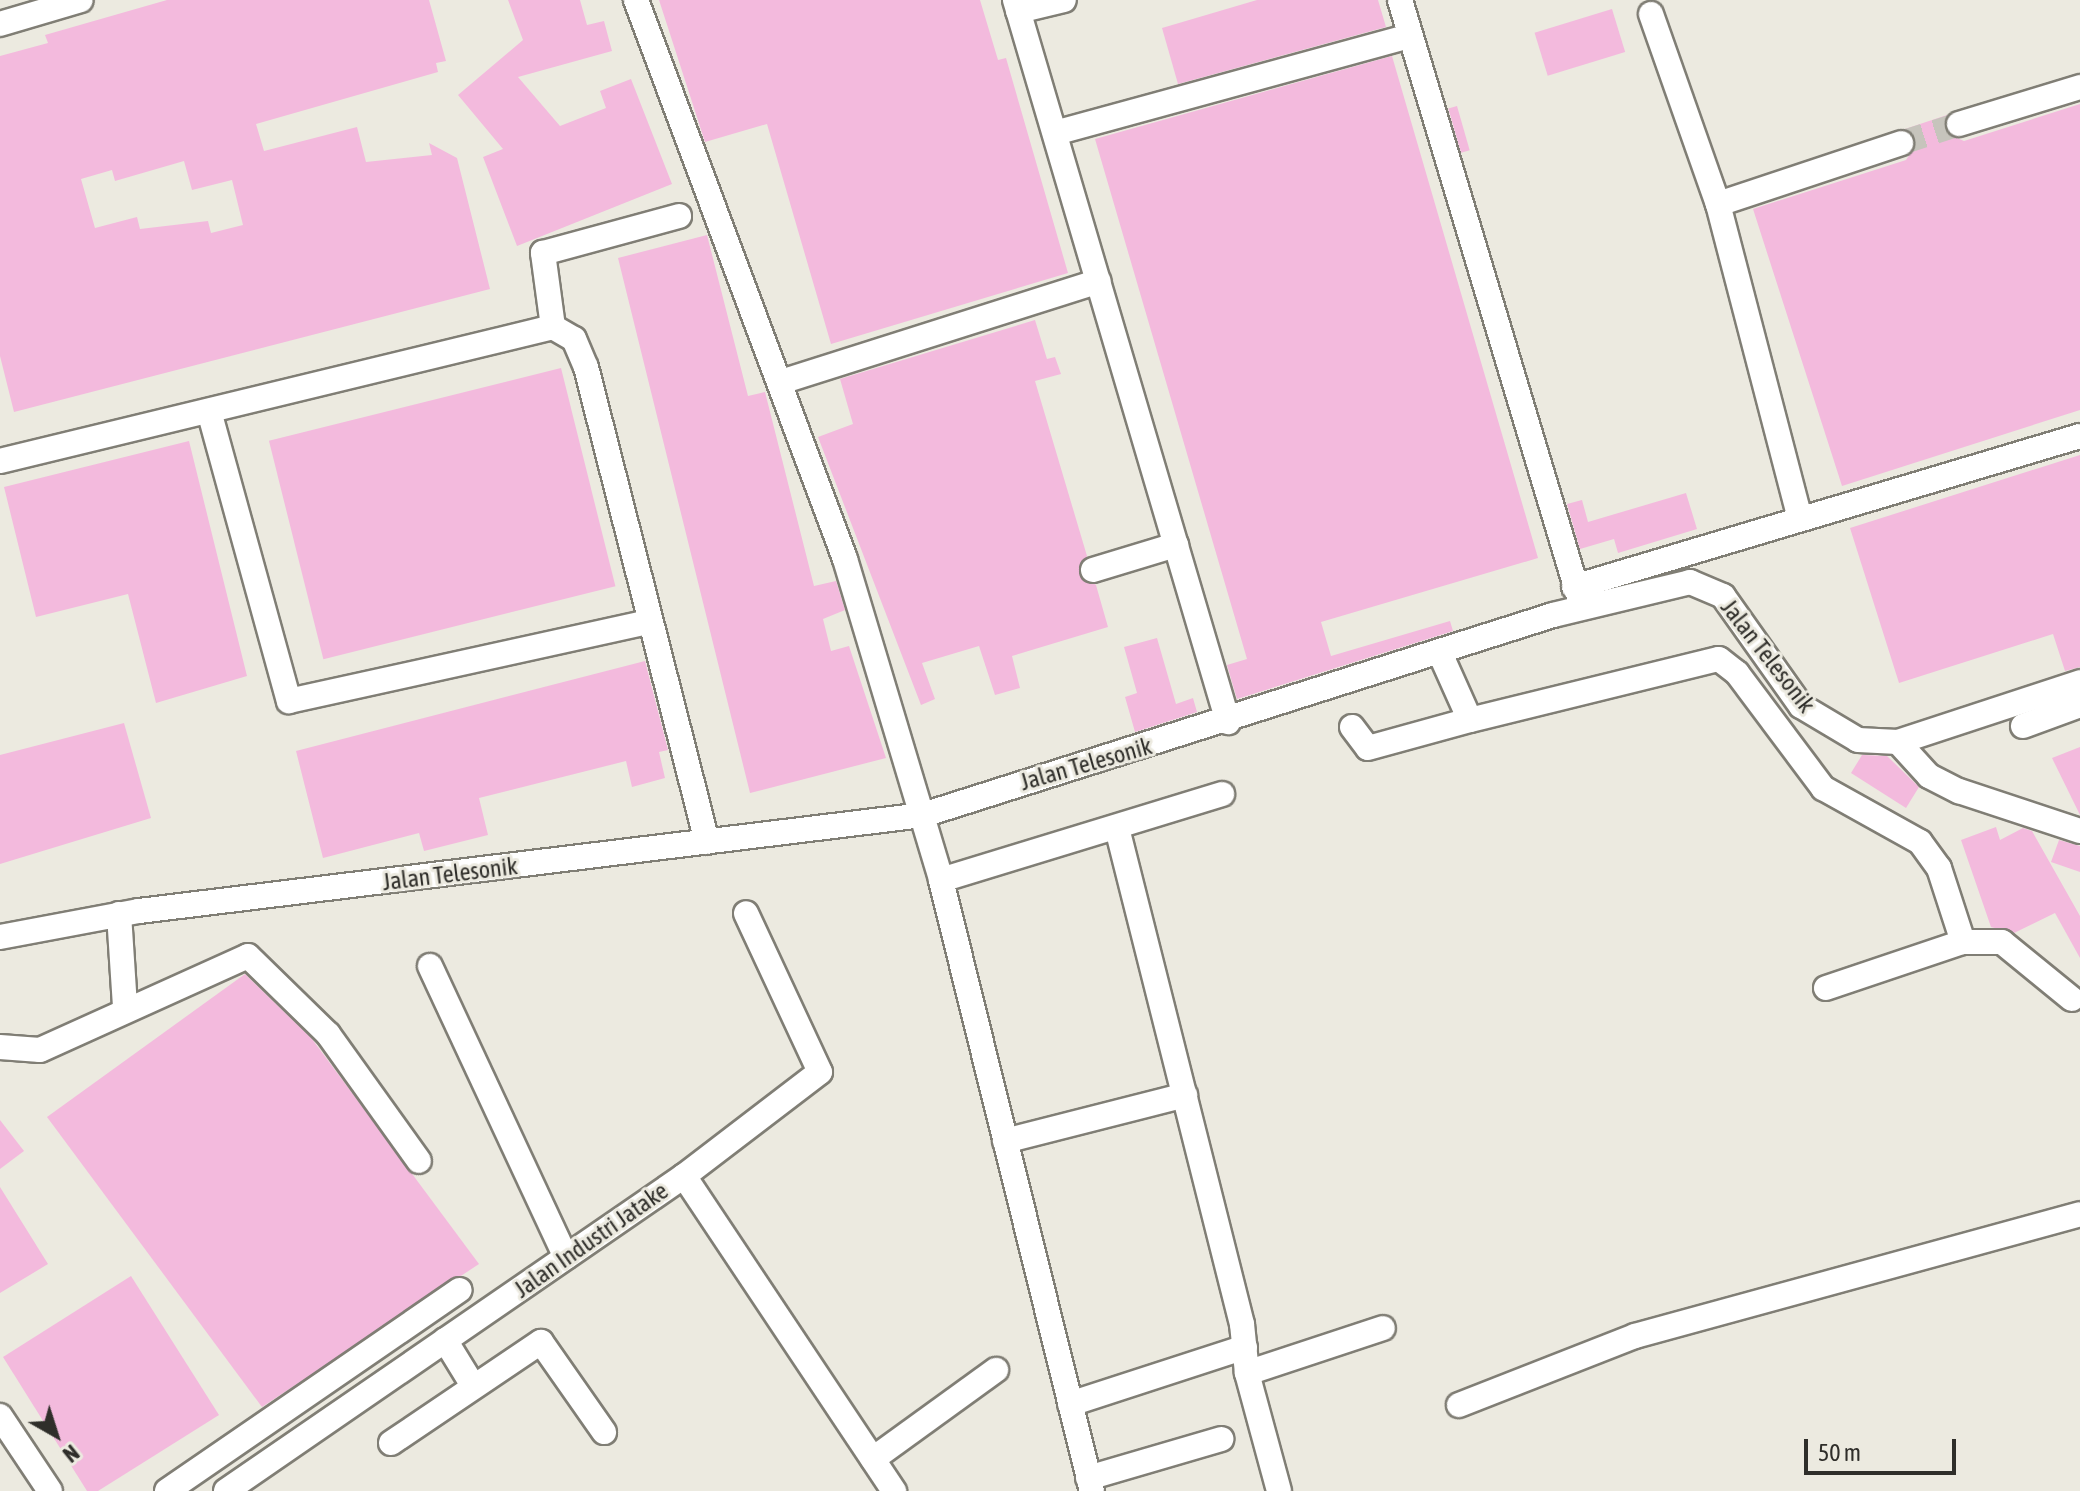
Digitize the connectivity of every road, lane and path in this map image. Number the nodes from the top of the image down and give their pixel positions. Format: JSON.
{"nodes":[{"id":1,"x":81,"y":0,"type":"edge"},
{"id":2,"x":636,"y":0,"type":"edge"},
{"id":3,"x":1064,"y":0,"type":"edge"},
{"id":4,"x":1400,"y":0,"type":"edge"},
{"id":5,"x":1016,"y":5,"type":"edge"},
{"id":6,"x":1651,"y":14,"type":"dead end"},
{"id":7,"x":0,"y":24,"type":"edge"},
{"id":8,"x":1409,"y":36,"type":"junction"},
{"id":9,"x":2080,"y":87,"type":"edge"},
{"id":10,"x":1959,"y":124,"type":"tunnel mouth"},
{"id":11,"x":1055,"y":133,"type":"junction"},
{"id":12,"x":1901,"y":143,"type":"tunnel mouth"},
{"id":13,"x":1718,"y":204,"type":"junction"},
{"id":14,"x":679,"y":216,"type":"dead end"},
{"id":15,"x":1099,"y":281,"type":"junction"},
{"id":16,"x":553,"y":327,"type":"junction"},
{"id":17,"x":784,"y":381,"type":"junction"},
{"id":18,"x":209,"y":411,"type":"junction"},
{"id":19,"x":2080,"y":436,"type":"edge"},
{"id":20,"x":0,"y":461,"type":"edge"},
{"id":21,"x":1800,"y":518,"type":"junction"},
{"id":22,"x":1176,"y":545,"type":"junction"},
{"id":23,"x":1093,"y":570,"type":"dead end"},
{"id":24,"x":1578,"y":597,"type":"junction"},
{"id":25,"x":648,"y":622,"type":"junction"},
{"id":26,"x":1440,"y":653,"type":"junction"},
{"id":27,"x":2080,"y":682,"type":"edge"},
{"id":28,"x":2012,"y":704,"type":"junction"},
{"id":29,"x":2080,"y":705,"type":"edge"},
{"id":30,"x":1470,"y":720,"type":"junction"},
{"id":31,"x":1228,"y":722,"type":"junction"},
{"id":32,"x":1352,"y":727,"type":"dead end"},
{"id":33,"x":1898,"y":742,"type":"junction"},
{"id":34,"x":1222,"y":794,"type":"dead end"},
{"id":35,"x":923,"y":815,"type":"junction"},
{"id":36,"x":1117,"y":828,"type":"junction"},
{"id":37,"x":2080,"y":831,"type":"edge"},
{"id":38,"x":707,"y":842,"type":"junction"},
{"id":39,"x":941,"y":880,"type":"junction"},
{"id":40,"x":746,"y":913,"type":"dead end"},
{"id":41,"x":119,"y":914,"type":"junction"},
{"id":42,"x":0,"y":937,"type":"edge"},
{"id":43,"x":1963,"y":942,"type":"junction"},
{"id":44,"x":430,"y":966,"type":"dead end"},
{"id":45,"x":1826,"y":988,"type":"dead end"},
{"id":46,"x":2072,"y":999,"type":"dead end"},
{"id":47,"x":125,"y":1006,"type":"junction"},
{"id":48,"x":0,"y":1047,"type":"edge"},
{"id":49,"x":1185,"y":1095,"type":"junction"},
{"id":50,"x":1005,"y":1141,"type":"junction"},
{"id":51,"x":419,"y":1161,"type":"dead end"},
{"id":52,"x":684,"y":1176,"type":"junction"},
{"id":53,"x":2080,"y":1214,"type":"edge"},
{"id":54,"x":566,"y":1257,"type":"junction"},
{"id":55,"x":460,"y":1290,"type":"dead end"},
{"id":56,"x":1383,"y":1328,"type":"dead end"},
{"id":57,"x":445,"y":1340,"type":"junction"},
{"id":58,"x":1245,"y":1347,"type":"junction"},
{"id":59,"x":996,"y":1370,"type":"dead end"},
{"id":60,"x":1247,"y":1373,"type":"junction"},
{"id":61,"x":472,"y":1384,"type":"junction"},
{"id":62,"x":1070,"y":1404,"type":"junction"},
{"id":63,"x":1459,"y":1405,"type":"dead end"},
{"id":64,"x":0,"y":1416,"type":"edge"},
{"id":65,"x":604,"y":1432,"type":"dead end"},
{"id":66,"x":1221,"y":1439,"type":"dead end"},
{"id":67,"x":391,"y":1443,"type":"dead end"},
{"id":68,"x":873,"y":1459,"type":"junction"},
{"id":69,"x":1090,"y":1484,"type":"edge"},
{"id":70,"x":50,"y":1491,"type":"edge"},
{"id":71,"x":167,"y":1491,"type":"edge"},
{"id":72,"x":226,"y":1491,"type":"edge"},
{"id":73,"x":894,"y":1491,"type":"edge"},
{"id":74,"x":1279,"y":1491,"type":"edge"}],
"edges":[{"from":1,"to":7,"type":"street"},
{"from":2,"to":17,"type":"street"},
{"from":3,"to":5,"type":"street"},
{"from":4,"to":8,"type":"street"},
{"from":5,"to":11,"type":"street"},
{"from":6,"to":13,"type":"street"},
{"from":8,"to":11,"type":"street"},
{"from":8,"to":24,"type":"street"},
{"from":9,"to":10,"type":"street"},
{"from":11,"to":15,"type":"street"},
{"from":12,"to":13,"type":"street"},
{"from":13,"to":21,"type":"street"},
{"from":14,"to":16,"type":"street"},
{"from":15,"to":17,"type":"street"},
{"from":15,"to":22,"type":"street"},
{"from":16,"to":18,"type":"street"},
{"from":16,"to":25,"type":"street"},
{"from":17,"to":35,"type":"street"},
{"from":18,"to":20,"type":"street"},
{"from":18,"to":25,"type":"street"},
{"from":19,"to":21,"type":"street"},
{"from":21,"to":24,"type":"street"},
{"from":22,"to":23,"type":"street"},
{"from":22,"to":31,"type":"street"},
{"from":24,"to":26,"type":"street","name":"Jalan Telesonik"},
{"from":24,"to":33,"type":"street","name":"Jalan Telesonik"},
{"from":25,"to":38,"type":"street"},
{"from":26,"to":30,"type":"street"},
{"from":26,"to":31,"type":"street","name":"Jalan Telesonik"},
{"from":27,"to":28,"type":"street","name":"Jalan Telesonik"},
{"from":28,"to":29,"type":"street"},
{"from":28,"to":33,"type":"street","name":"Jalan Telesonik"},
{"from":30,"to":32,"type":"street"},
{"from":30,"to":43,"type":"street"},
{"from":31,"to":35,"type":"street","name":"Jalan Telesonik"},
{"from":33,"to":37,"type":"street"},
{"from":34,"to":36,"type":"street"},
{"from":35,"to":38,"type":"street","name":"Jalan Telesonik"},
{"from":35,"to":39,"type":"street"},
{"from":36,"to":39,"type":"street"},
{"from":36,"to":49,"type":"street"},
{"from":38,"to":41,"type":"street","name":"Jalan Telesonik"},
{"from":39,"to":50,"type":"street"},
{"from":40,"to":52,"type":"street"},
{"from":41,"to":42,"type":"street","name":"Jalan Telesonik"},
{"from":41,"to":47,"type":"street"},
{"from":43,"to":45,"type":"street"},
{"from":43,"to":46,"type":"street"},
{"from":44,"to":54,"type":"street"},
{"from":47,"to":48,"type":"street"},
{"from":47,"to":51,"type":"street"},
{"from":49,"to":50,"type":"street"},
{"from":49,"to":58,"type":"street"},
{"from":50,"to":62,"type":"street"},
{"from":52,"to":54,"type":"street","name":"Jalan Industri Jatake"},
{"from":52,"to":68,"type":"street","name":"Jalan Industri Jatake"},
{"from":53,"to":63,"type":"street"},
{"from":54,"to":57,"type":"street","name":"Jalan Industri Jatake"},
{"from":55,"to":71,"type":"street"},
{"from":56,"to":60,"type":"street"},
{"from":57,"to":61,"type":"street"},
{"from":57,"to":72,"type":"street","name":"Jalan Industri Jatake"},
{"from":58,"to":60,"type":"street"},
{"from":58,"to":62,"type":"street"},
{"from":59,"to":68,"type":"street"},
{"from":60,"to":74,"type":"street"},
{"from":61,"to":65,"type":"street"},
{"from":61,"to":67,"type":"street"},
{"from":62,"to":69,"type":"street"},
{"from":64,"to":70,"type":"street"},
{"from":66,"to":69,"type":"street"},
{"from":68,"to":73,"type":"street","name":"Jalan Industri Jatake"}]}
